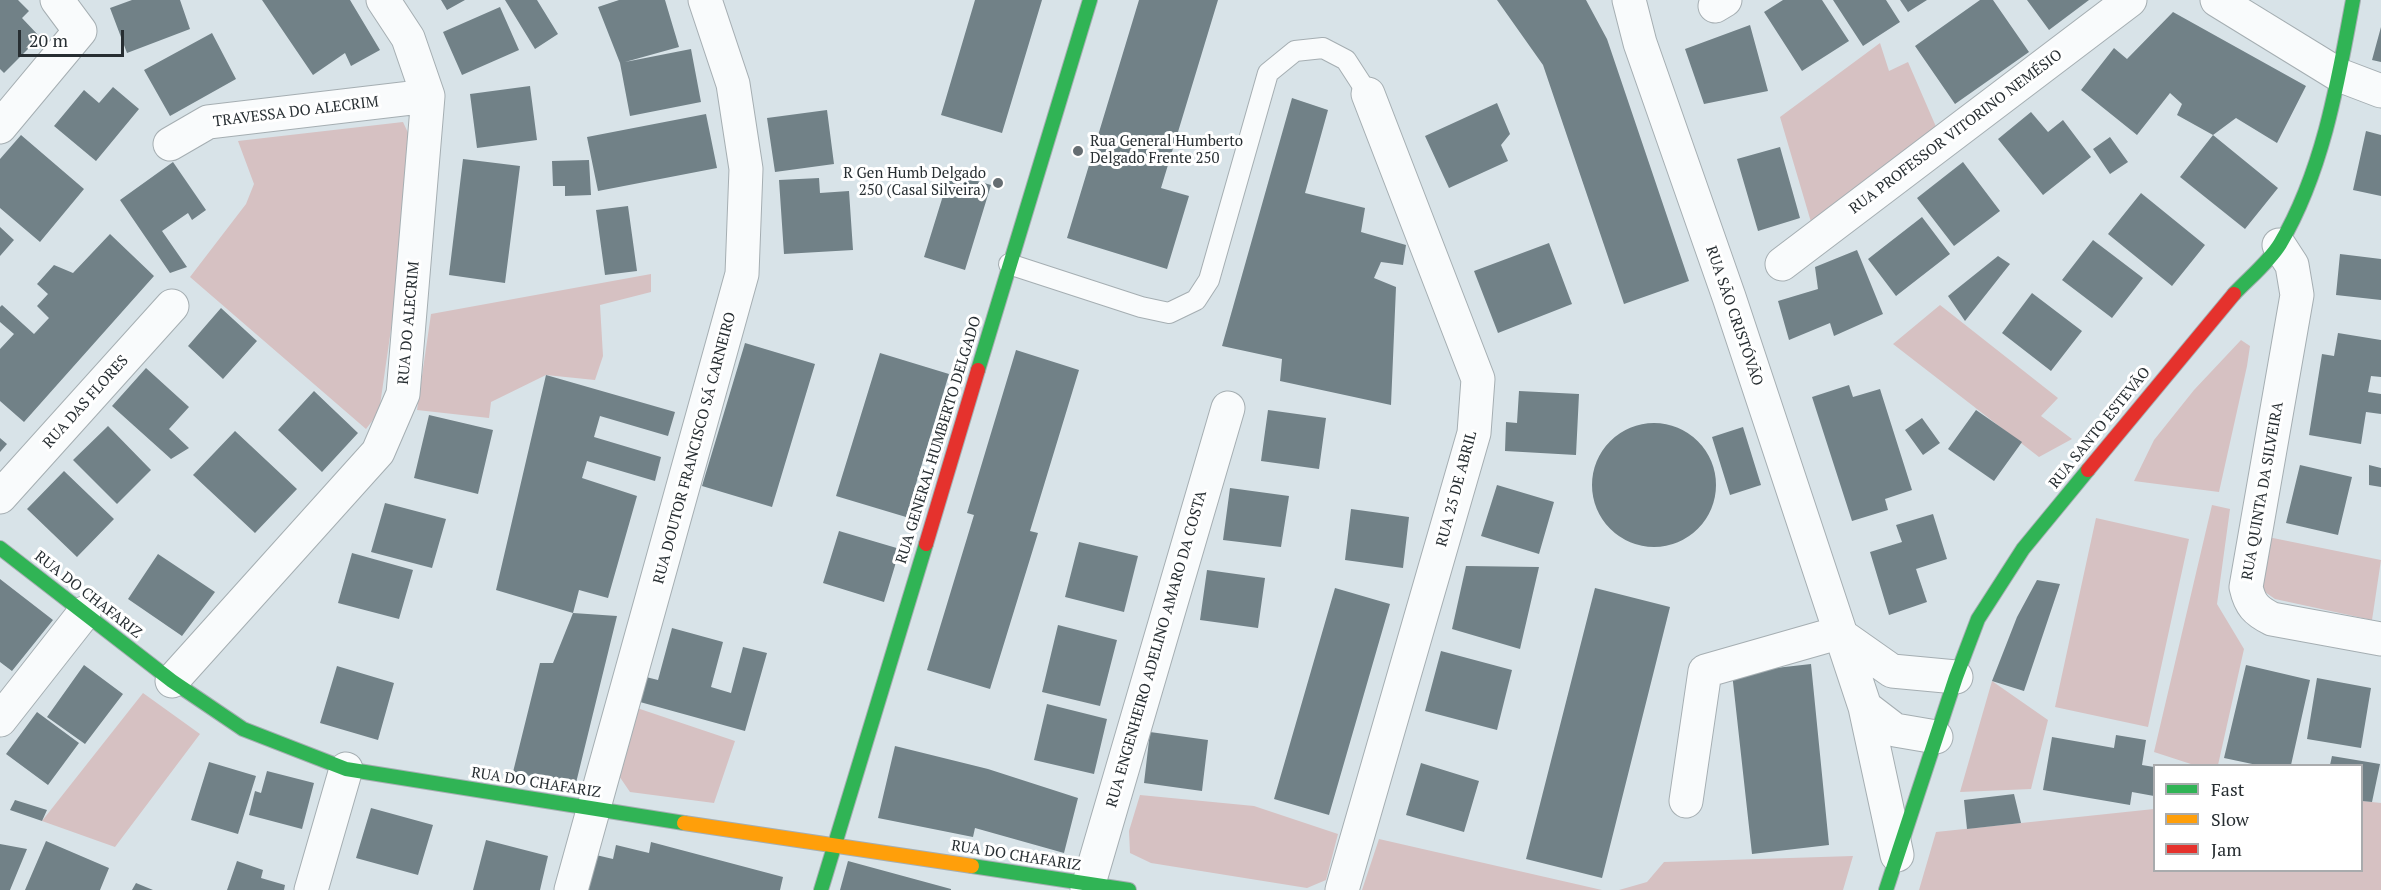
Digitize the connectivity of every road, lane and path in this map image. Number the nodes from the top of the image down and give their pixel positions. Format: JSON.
{"nodes":[{"id":1,"x":57,"y":0,"type":"edge"},
{"id":2,"x":383,"y":0,"type":"edge"},
{"id":3,"x":705,"y":0,"type":"edge"},
{"id":4,"x":1090,"y":0,"type":"edge"},
{"id":5,"x":1629,"y":0,"type":"edge"},
{"id":6,"x":2130,"y":0,"type":"edge"},
{"id":7,"x":2217,"y":0,"type":"edge"},
{"id":8,"x":2353,"y":0,"type":"edge"},
{"id":9,"x":2339,"y":75,"type":"junction"},
{"id":10,"x":2381,"y":91,"type":"edge"},
{"id":11,"x":1368,"y":94,"type":"joint"},
{"id":12,"x":428,"y":96,"type":"junction"},
{"id":13,"x":0,"y":127,"type":"edge"},
{"id":14,"x":170,"y":144,"type":"dead end"},
{"id":15,"x":2279,"y":245,"type":"junction"},
{"id":16,"x":1010,"y":264,"type":"junction"},
{"id":17,"x":1782,"y":264,"type":"dead end"},
{"id":18,"x":172,"y":306,"type":"dead end"},
{"id":19,"x":1228,"y":408,"type":"dead end"},
{"id":20,"x":0,"y":497,"type":"edge"},
{"id":21,"x":0,"y":548,"type":"edge"},
{"id":22,"x":84,"y":613,"type":"junction"},
{"id":23,"x":1838,"y":633,"type":"junction"},
{"id":24,"x":2381,"y":639,"type":"edge"},
{"id":25,"x":1956,"y":677,"type":"junction"},
{"id":26,"x":172,"y":681,"type":"junction"},
{"id":27,"x":1865,"y":707,"type":"junction"},
{"id":28,"x":0,"y":720,"type":"edge"},
{"id":29,"x":1936,"y":737,"type":"junction"},
{"id":30,"x":346,"y":769,"type":"junction"},
{"id":31,"x":1686,"y":801,"type":"dead end"},
{"id":32,"x":595,"y":810,"type":"junction"},
{"id":33,"x":834,"y":845,"type":"junction"},
{"id":34,"x":1897,"y":855,"type":"junction"},
{"id":35,"x":1088,"y":887,"type":"edge"},
{"id":36,"x":311,"y":890,"type":"edge"},
{"id":37,"x":571,"y":890,"type":"edge"},
{"id":38,"x":821,"y":890,"type":"edge"},
{"id":39,"x":1129,"y":890,"type":"edge"},
{"id":40,"x":1342,"y":890,"type":"edge"},
{"id":41,"x":1886,"y":890,"type":"edge"}],
"edges":[{"from":1,"to":13,"type":"street"},
{"from":2,"to":12,"type":"street","name":"RUA DO ALECRIM"},
{"from":3,"to":32,"type":"street","name":"RUA DOUTOR FRANCISCO SÁ CARNEIRO"},
{"from":4,"to":16,"type":"street","name":"RUA GENERAL HUMBERTO DELGADO"},
{"from":5,"to":23,"type":"street","name":"RUA SÃO CRISTÓVÃO"},
{"from":6,"to":17,"type":"street","name":"RUA PROFESSOR VITORINO NEMÉSIO"},
{"from":7,"to":9,"type":"street"},
{"from":8,"to":9,"type":"street","name":"RUA SANTO ESTEVÃO"},
{"from":9,"to":10,"type":"street"},
{"from":9,"to":15,"type":"street","name":"RUA SANTO ESTEVÃO"},
{"from":11,"to":16,"type":"lane"},
{"from":11,"to":40,"type":"street","name":"RUA 25 DE ABRIL"},
{"from":12,"to":14,"type":"street","name":"TRAVESSA DO ALECRIM"},
{"from":12,"to":26,"type":"street","name":"RUA DO ALECRIM"},
{"from":15,"to":24,"type":"street","name":"RUA QUINTA DA SILVEIRA"},
{"from":15,"to":25,"type":"street","name":"RUA SANTO ESTEVÃO"},
{"from":16,"to":33,"type":"street","name":"RUA GENERAL HUMBERTO DELGADO"},
{"from":18,"to":20,"type":"street","name":"RUA DAS FLORES"},
{"from":19,"to":35,"type":"street","name":"RUA ENGENHEIRO ADELINO AMARO DA COSTA"},
{"from":21,"to":22,"type":"street","name":"RUA DO CHAFARIZ"},
{"from":22,"to":26,"type":"street","name":"RUA DO CHAFARIZ"},
{"from":22,"to":28,"type":"street"},
{"from":23,"to":25,"type":"street"},
{"from":23,"to":27,"type":"street","name":"RUA SÃO CRISTÓVÃO"},
{"from":23,"to":31,"type":"street"},
{"from":25,"to":29,"type":"street","name":"RUA SANTO ESTEVÃO"},
{"from":26,"to":30,"type":"street","name":"RUA DO CHAFARIZ"},
{"from":27,"to":29,"type":"street"},
{"from":27,"to":34,"type":"street","name":"RUA SÃO CRISTÓVÃO"},
{"from":29,"to":34,"type":"street","name":"RUA SANTO ESTEVÃO"},
{"from":30,"to":32,"type":"street","name":"RUA DO CHAFARIZ"},
{"from":30,"to":36,"type":"street"},
{"from":32,"to":33,"type":"street","name":"RUA DO CHAFARIZ"},
{"from":32,"to":37,"type":"street","name":"RUA DOUTOR FRANCISCO SÁ CARNEIRO"},
{"from":33,"to":35,"type":"street","name":"RUA DO CHAFARIZ"},
{"from":33,"to":38,"type":"street","name":"RUA GENERAL HUMBERTO DELGADO"},
{"from":34,"to":41,"type":"street","name":"RUA SANTO ESTEVÃO"},
{"from":35,"to":39,"type":"street","name":"RUA DO CHAFARIZ"}]}
